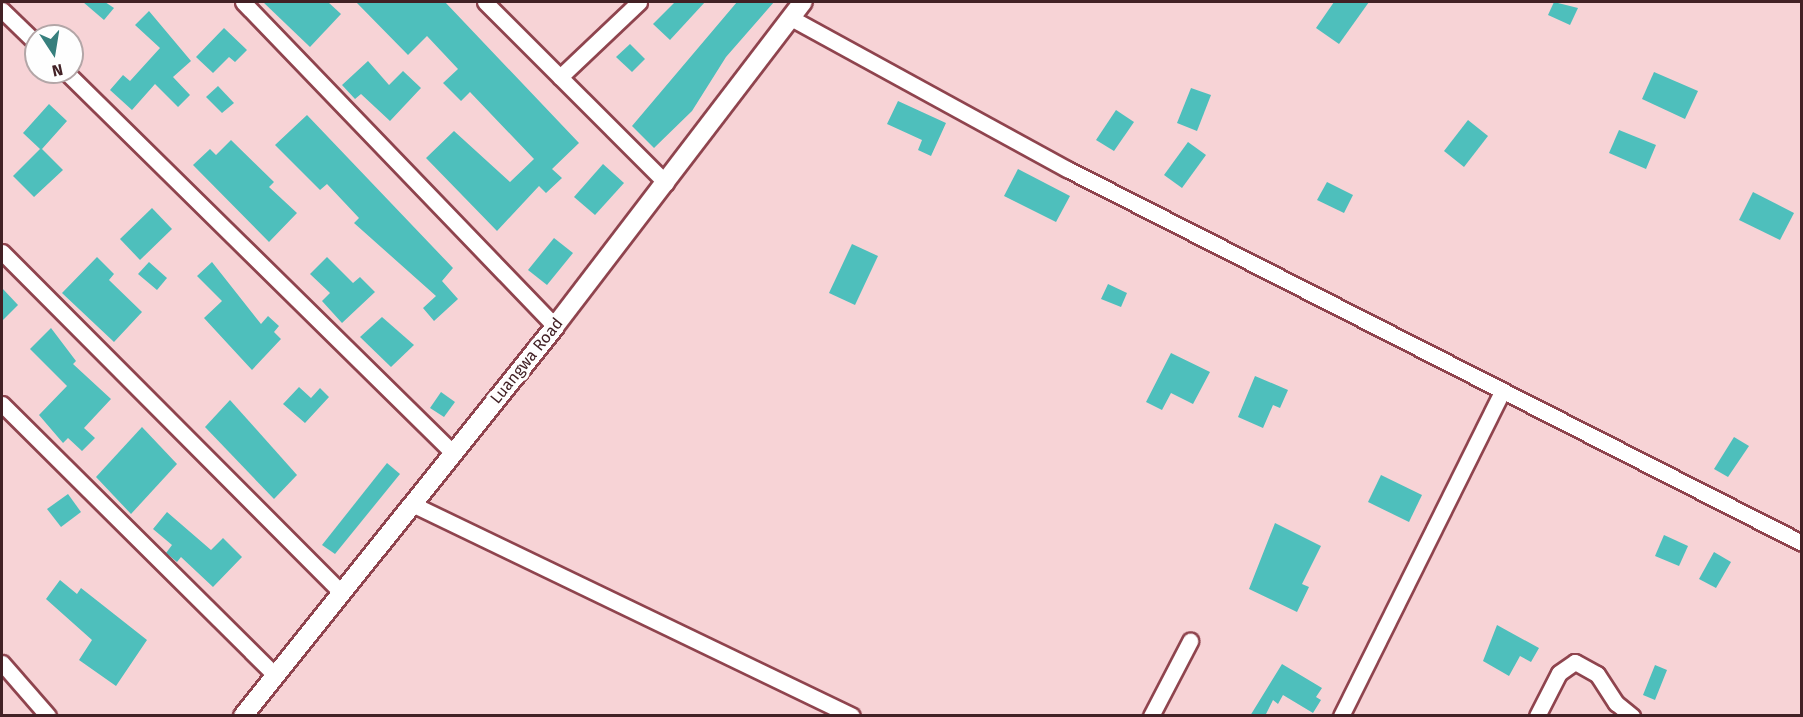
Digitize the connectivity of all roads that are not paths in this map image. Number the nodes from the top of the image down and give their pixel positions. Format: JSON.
{"nodes":[{"id":1,"x":243,"y":2,"type":"edge"},
{"id":2,"x":485,"y":2,"type":"edge"},
{"id":3,"x":639,"y":2,"type":"edge"},
{"id":4,"x":803,"y":2,"type":"edge"},
{"id":5,"x":2,"y":10,"type":"edge"},
{"id":6,"x":791,"y":18,"type":"junction"},
{"id":7,"x":24,"y":31,"type":"edge"},
{"id":8,"x":560,"y":77,"type":"junction"},
{"id":9,"x":78,"y":84,"type":"edge"},
{"id":10,"x":666,"y":183,"type":"junction"},
{"id":11,"x":2,"y":252,"type":"edge"},
{"id":12,"x":555,"y":326,"type":"junction"},
{"id":13,"x":1501,"y":394,"type":"junction"},
{"id":14,"x":2,"y":404,"type":"edge"},
{"id":15,"x":453,"y":453,"type":"junction"},
{"id":16,"x":412,"y":504,"type":"junction"},
{"id":17,"x":1802,"y":543,"type":"edge"},
{"id":18,"x":341,"y":592,"type":"junction"},
{"id":19,"x":1190,"y":641,"type":"dead end"},
{"id":20,"x":2,"y":663,"type":"edge"},
{"id":21,"x":274,"y":675,"type":"junction"},
{"id":22,"x":48,"y":716,"type":"edge"},
{"id":23,"x":243,"y":716,"type":"edge"},
{"id":24,"x":852,"y":716,"type":"edge"},
{"id":25,"x":1151,"y":716,"type":"edge"},
{"id":26,"x":1341,"y":716,"type":"edge"},
{"id":27,"x":1537,"y":716,"type":"edge"},
{"id":28,"x":1632,"y":716,"type":"edge"}],
"edges":[{"from":1,"to":12,"type":"street"},
{"from":2,"to":8,"type":"street"},
{"from":3,"to":8,"type":"street"},
{"from":4,"to":6,"type":"street","name":"Luangwa Road"},
{"from":5,"to":7,"type":"street"},
{"from":6,"to":10,"type":"street","name":"Luangwa Road"},
{"from":6,"to":13,"type":"street"},
{"from":8,"to":10,"type":"street"},
{"from":9,"to":15,"type":"street"},
{"from":10,"to":12,"type":"street","name":"Luangwa Road"},
{"from":11,"to":18,"type":"street"},
{"from":12,"to":15,"type":"street","name":"Luangwa Road"},
{"from":13,"to":17,"type":"street"},
{"from":13,"to":26,"type":"street"},
{"from":14,"to":21,"type":"street"},
{"from":15,"to":16,"type":"street","name":"Luangwa Road"},
{"from":16,"to":18,"type":"street","name":"Luangwa Road"},
{"from":16,"to":24,"type":"street"},
{"from":18,"to":21,"type":"street","name":"Luangwa Road"},
{"from":19,"to":25,"type":"street"},
{"from":20,"to":22,"type":"street"},
{"from":21,"to":23,"type":"street","name":"Luangwa Road"},
{"from":27,"to":28,"type":"street"}]}
